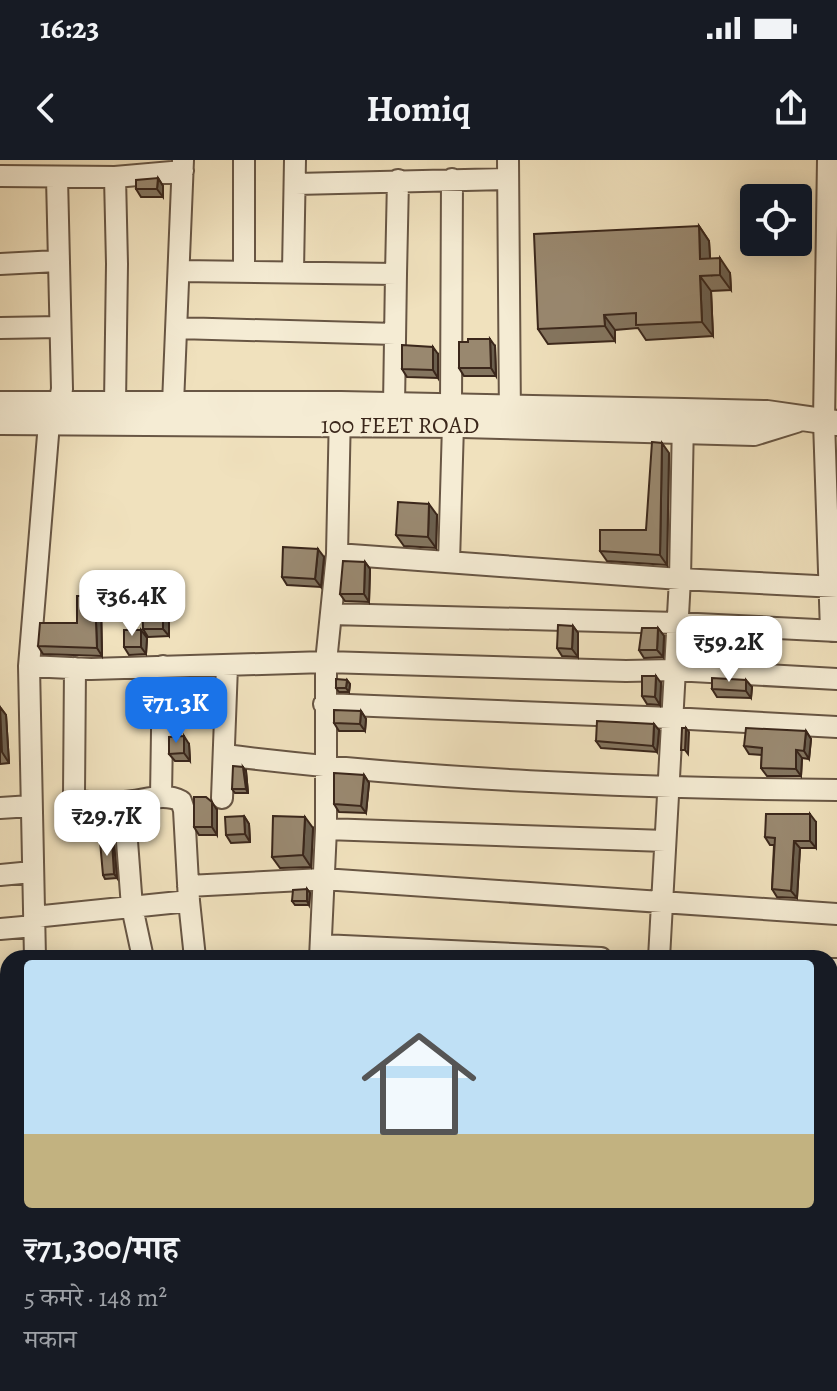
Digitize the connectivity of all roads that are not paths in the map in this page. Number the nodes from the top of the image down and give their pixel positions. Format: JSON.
{"nodes":[{"id":1,"x":244,"y":160,"type":"edge"},
{"id":2,"x":295,"y":160,"type":"edge"},
{"id":3,"x":828,"y":160,"type":"edge"},
{"id":4,"x":183,"y":165,"type":"edge"},
{"id":5,"x":508,"y":169,"type":"edge"},
{"id":6,"x":0,"y":176,"type":"edge"},
{"id":7,"x":115,"y":177,"type":"junction"},
{"id":8,"x":57,"y":178,"type":"junction"},
{"id":9,"x":452,"y":179,"type":"junction"},
{"id":10,"x":398,"y":180,"type":"junction"},
{"id":11,"x":296,"y":184,"type":"junction"},
{"id":12,"x":57,"y":261,"type":"junction"},
{"id":13,"x":0,"y":264,"type":"edge"},
{"id":14,"x":180,"y":271,"type":"junction"},
{"id":15,"x":244,"y":271,"type":"junction"},
{"id":16,"x":293,"y":271,"type":"junction"},
{"id":17,"x":396,"y":274,"type":"junction"},
{"id":18,"x":60,"y":327,"type":"junction"},
{"id":19,"x":0,"y":328,"type":"edge"},
{"id":20,"x":177,"y":328,"type":"junction"},
{"id":21,"x":395,"y":334,"type":"junction"},
{"id":22,"x":115,"y":403,"type":"junction"},
{"id":23,"x":0,"y":404,"type":"edge"},
{"id":24,"x":173,"y":404,"type":"junction"},
{"id":25,"x":394,"y":405,"type":"junction"},
{"id":26,"x":54,"y":413,"type":"junction"},
{"id":27,"x":340,"y":414,"type":"junction"},
{"id":28,"x":452,"y":416,"type":"junction"},
{"id":29,"x":510,"y":417,"type":"junction"},
{"id":30,"x":683,"y":420,"type":"junction"},
{"id":31,"x":0,"y":422,"type":"edge"},
{"id":32,"x":831,"y":422,"type":"edge"},
{"id":33,"x":337,"y":554,"type":"junction"},
{"id":34,"x":449,"y":562,"type":"junction"},
{"id":35,"x":680,"y":579,"type":"junction"},
{"id":36,"x":833,"y":587,"type":"edge"},
{"id":37,"x":331,"y":614,"type":"junction"},
{"id":38,"x":677,"y":623,"type":"junction"},
{"id":39,"x":834,"y":631,"type":"edge"},
{"id":40,"x":326,"y":662,"type":"junction"},
{"id":41,"x":29,"y":666,"type":"junction"},
{"id":42,"x":163,"y":666,"type":"junction"},
{"id":43,"x":227,"y":666,"type":"junction"},
{"id":44,"x":75,"y":668,"type":"junction"},
{"id":45,"x":674,"y":670,"type":"junction"},
{"id":46,"x":837,"y":679,"type":"edge"},
{"id":47,"x":324,"y":704,"type":"junction"},
{"id":48,"x":671,"y":718,"type":"junction"},
{"id":49,"x":837,"y":727,"type":"edge"},
{"id":50,"x":224,"y":755,"type":"junction"},
{"id":51,"x":325,"y":767,"type":"junction"},
{"id":52,"x":668,"y":788,"type":"junction"},
{"id":53,"x":837,"y":790,"type":"edge"},
{"id":54,"x":161,"y":797,"type":"junction"},
{"id":55,"x":222,"y":798,"type":"dead end"},
{"id":56,"x":124,"y":802,"type":"junction"},
{"id":57,"x":31,"y":806,"type":"junction"},
{"id":58,"x":0,"y":808,"type":"edge"},
{"id":59,"x":326,"y":829,"type":"junction"},
{"id":60,"x":665,"y":841,"type":"junction"},
{"id":61,"x":32,"y":872,"type":"junction"},
{"id":62,"x":0,"y":875,"type":"edge"},
{"id":63,"x":323,"y":879,"type":"junction"},
{"id":64,"x":188,"y":894,"type":"junction"},
{"id":65,"x":662,"y":904,"type":"junction"},
{"id":66,"x":132,"y":907,"type":"junction"},
{"id":67,"x":837,"y":914,"type":"edge"},
{"id":68,"x":34,"y":922,"type":"junction"},
{"id":69,"x":0,"y":929,"type":"edge"},
{"id":70,"x":35,"y":950,"type":"edge"},
{"id":71,"x":141,"y":950,"type":"edge"},
{"id":72,"x":194,"y":950,"type":"edge"},
{"id":73,"x":321,"y":950,"type":"edge"},
{"id":74,"x":659,"y":950,"type":"edge"}],
"edges":[{"from":1,"to":15,"type":"street"},
{"from":2,"to":11,"type":"street"},
{"from":3,"to":32,"type":"street"},
{"from":4,"to":7,"type":"street"},
{"from":4,"to":14,"type":"street"},
{"from":5,"to":9,"type":"street"},
{"from":5,"to":29,"type":"street"},
{"from":6,"to":8,"type":"street"},
{"from":7,"to":8,"type":"street"},
{"from":7,"to":22,"type":"street"},
{"from":8,"to":12,"type":"street"},
{"from":9,"to":10,"type":"street"},
{"from":9,"to":28,"type":"street"},
{"from":10,"to":11,"type":"street"},
{"from":10,"to":17,"type":"street"},
{"from":11,"to":16,"type":"street"},
{"from":12,"to":13,"type":"street"},
{"from":12,"to":18,"type":"street"},
{"from":14,"to":15,"type":"street"},
{"from":14,"to":20,"type":"street"},
{"from":15,"to":16,"type":"street"},
{"from":16,"to":17,"type":"street"},
{"from":17,"to":21,"type":"street"},
{"from":18,"to":19,"type":"street"},
{"from":18,"to":26,"type":"street"},
{"from":20,"to":21,"type":"street"},
{"from":20,"to":24,"type":"street"},
{"from":21,"to":25,"type":"street"},
{"from":22,"to":24,"type":"street","name":"100 FEET ROAD"},
{"from":22,"to":26,"type":"street","name":"100 FEET ROAD"},
{"from":23,"to":26,"type":"street","name":"100 FEET ROAD"},
{"from":24,"to":27,"type":"street","name":"100 FEET ROAD"},
{"from":25,"to":27,"type":"street","name":"100 FEET ROAD"},
{"from":25,"to":28,"type":"street","name":"100 FEET ROAD"},
{"from":26,"to":27,"type":"street","name":"100 FEET ROAD"},
{"from":26,"to":31,"type":"street","name":"100 FEET ROAD"},
{"from":26,"to":41,"type":"street"},
{"from":27,"to":28,"type":"street","name":"100 FEET ROAD"},
{"from":27,"to":33,"type":"street"},
{"from":28,"to":29,"type":"street","name":"100 FEET ROAD"},
{"from":28,"to":34,"type":"street"},
{"from":29,"to":30,"type":"street","name":"100 FEET ROAD"},
{"from":30,"to":32,"type":"street","name":"100 FEET ROAD"},
{"from":30,"to":35,"type":"street"},
{"from":32,"to":36,"type":"street"},
{"from":33,"to":34,"type":"street"},
{"from":33,"to":37,"type":"street"},
{"from":34,"to":35,"type":"street"},
{"from":35,"to":36,"type":"street"},
{"from":35,"to":38,"type":"street"},
{"from":36,"to":39,"type":"street"},
{"from":37,"to":38,"type":"street"},
{"from":37,"to":40,"type":"street"},
{"from":38,"to":39,"type":"street"},
{"from":38,"to":45,"type":"street"},
{"from":40,"to":43,"type":"street"},
{"from":40,"to":45,"type":"street"},
{"from":40,"to":47,"type":"street"},
{"from":41,"to":44,"type":"street"},
{"from":41,"to":57,"type":"street"},
{"from":42,"to":43,"type":"street"},
{"from":42,"to":44,"type":"street"},
{"from":42,"to":54,"type":"street"},
{"from":43,"to":50,"type":"street"},
{"from":44,"to":56,"type":"street"},
{"from":45,"to":46,"type":"street"},
{"from":45,"to":48,"type":"street"},
{"from":47,"to":48,"type":"street"},
{"from":47,"to":51,"type":"street"},
{"from":48,"to":49,"type":"street"},
{"from":48,"to":52,"type":"street"},
{"from":50,"to":51,"type":"street"},
{"from":50,"to":55,"type":"street"},
{"from":51,"to":52,"type":"street"},
{"from":51,"to":59,"type":"street"},
{"from":52,"to":53,"type":"street"},
{"from":52,"to":60,"type":"street"},
{"from":54,"to":56,"type":"street"},
{"from":54,"to":64,"type":"street"},
{"from":56,"to":66,"type":"street"},
{"from":57,"to":58,"type":"street"},
{"from":57,"to":61,"type":"street"},
{"from":59,"to":60,"type":"street"},
{"from":59,"to":63,"type":"street"},
{"from":60,"to":65,"type":"street"},
{"from":61,"to":62,"type":"street"},
{"from":61,"to":68,"type":"street"},
{"from":63,"to":64,"type":"street"},
{"from":63,"to":65,"type":"street"},
{"from":63,"to":73,"type":"street"},
{"from":64,"to":66,"type":"street"},
{"from":64,"to":72,"type":"street"},
{"from":65,"to":67,"type":"street"},
{"from":65,"to":74,"type":"street"},
{"from":66,"to":68,"type":"street"},
{"from":66,"to":71,"type":"street"},
{"from":68,"to":69,"type":"street"},
{"from":68,"to":70,"type":"street"}]}
